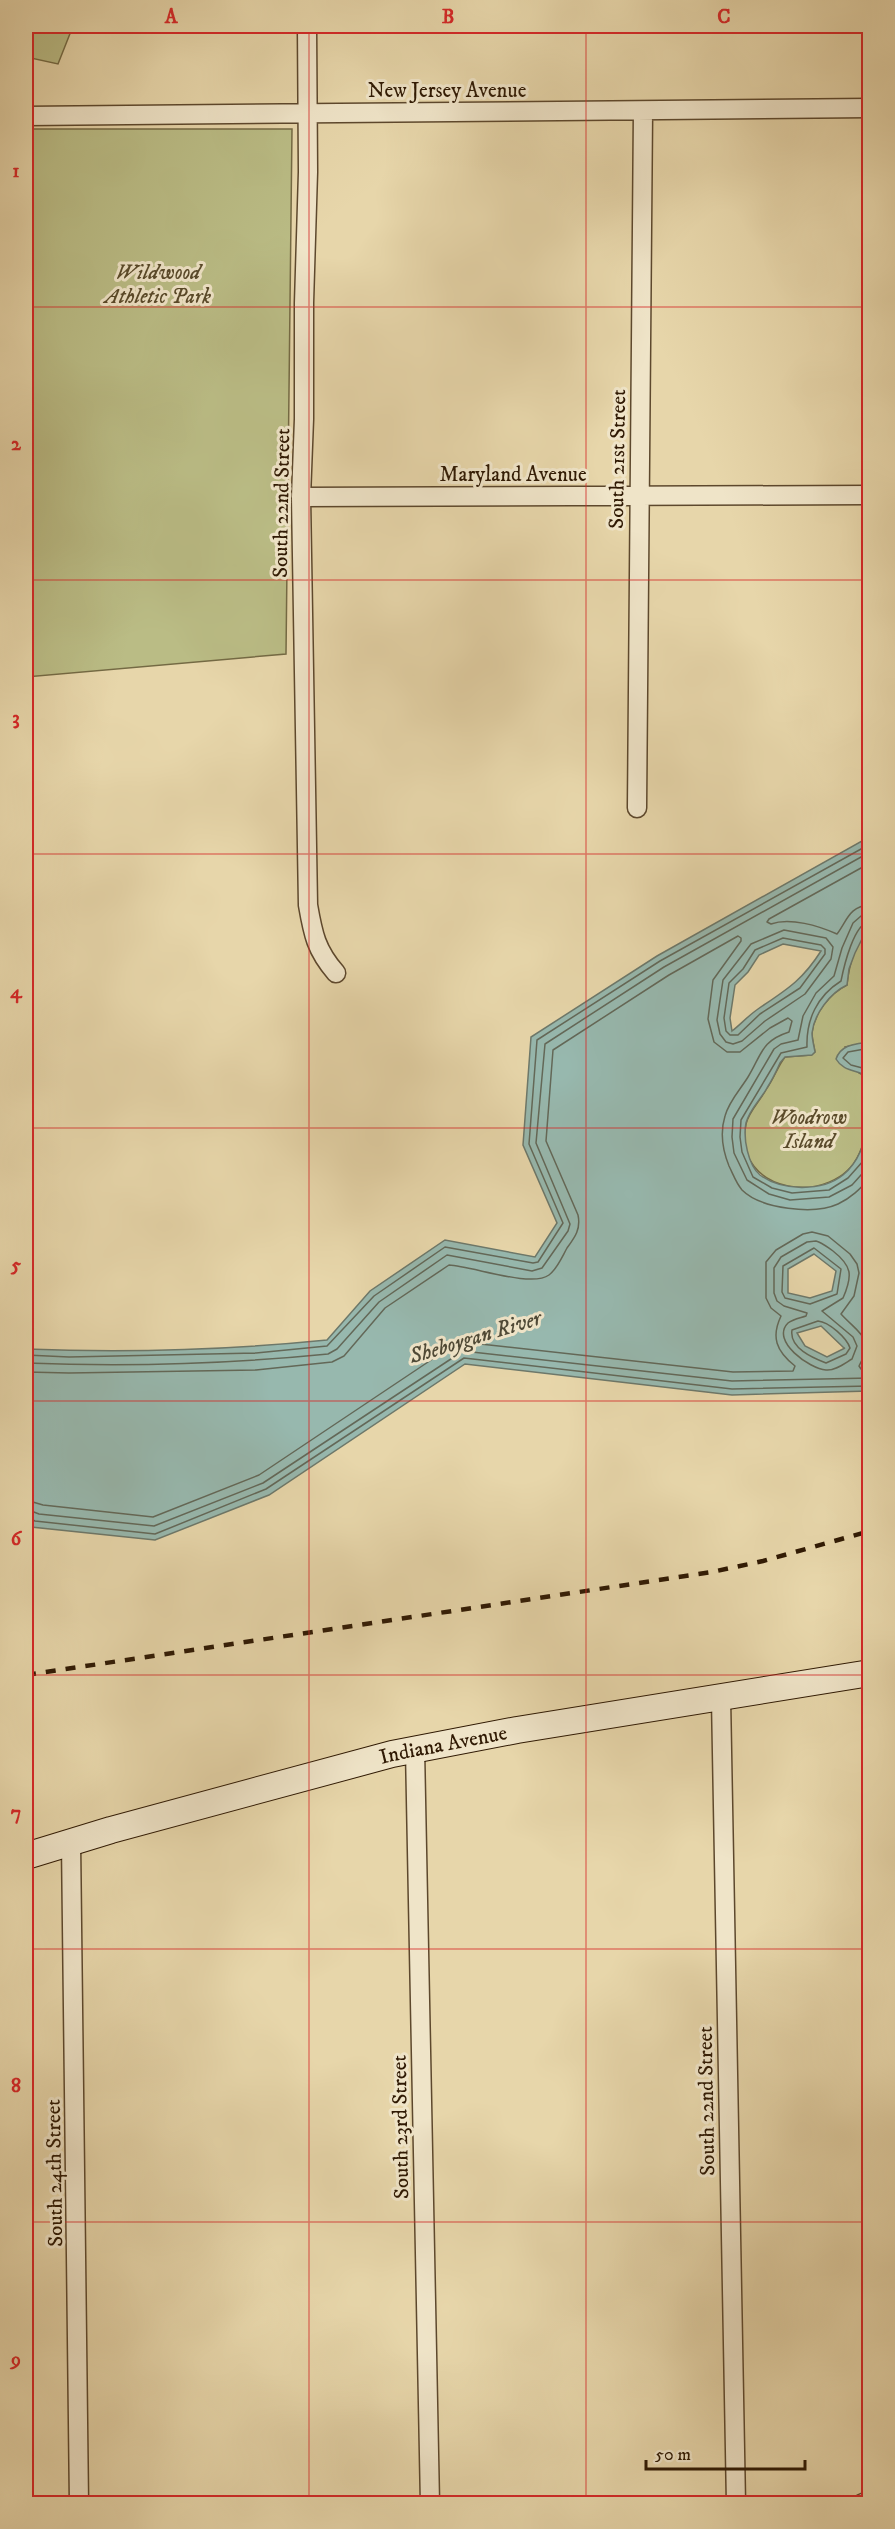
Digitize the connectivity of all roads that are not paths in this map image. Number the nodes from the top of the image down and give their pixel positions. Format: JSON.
{"nodes":[{"id":1,"x":307,"y":26,"type":"edge"},
{"id":2,"x":870,"y":108,"type":"edge"},
{"id":3,"x":643,"y":111,"type":"junction"},
{"id":4,"x":307,"y":114,"type":"junction"},
{"id":5,"x":26,"y":116,"type":"edge"},
{"id":6,"x":870,"y":495,"type":"edge"},
{"id":7,"x":637,"y":496,"type":"junction"},
{"id":8,"x":301,"y":497,"type":"junction"},
{"id":9,"x":636,"y":808,"type":"dead end"},
{"id":10,"x":336,"y":973,"type":"dead end"},
{"id":11,"x":870,"y":1673,"type":"edge"},
{"id":12,"x":721,"y":1698,"type":"junction"},
{"id":13,"x":416,"y":1749,"type":"junction"},
{"id":14,"x":71,"y":1842,"type":"junction"},
{"id":15,"x":26,"y":1856,"type":"edge"},
{"id":16,"x":870,"y":2500,"type":"edge"},
{"id":17,"x":79,"y":2504,"type":"edge"},
{"id":18,"x":430,"y":2504,"type":"edge"},
{"id":19,"x":736,"y":2504,"type":"edge"},
{"id":20,"x":861,"y":2504,"type":"edge"}],
"edges":[{"from":1,"to":4,"type":"street","name":"South 22nd Street"},
{"from":2,"to":3,"type":"street","name":"New Jersey Avenue"},
{"from":3,"to":4,"type":"street","name":"New Jersey Avenue"},
{"from":3,"to":7,"type":"street","name":"South 21st Street"},
{"from":4,"to":5,"type":"street","name":"New Jersey Avenue"},
{"from":4,"to":8,"type":"street","name":"South 22nd Street"},
{"from":6,"to":7,"type":"street","name":"Maryland Avenue"},
{"from":7,"to":8,"type":"street","name":"Maryland Avenue"},
{"from":7,"to":9,"type":"street","name":"South 21st Street"},
{"from":8,"to":10,"type":"street","name":"South 22nd Street"},
{"from":11,"to":12,"type":"main road","name":"Indiana Avenue"},
{"from":12,"to":13,"type":"main road","name":"Indiana Avenue"},
{"from":12,"to":19,"type":"street","name":"South 22nd Street"},
{"from":13,"to":14,"type":"main road","name":"Indiana Avenue"},
{"from":13,"to":18,"type":"street","name":"South 23rd Street"},
{"from":14,"to":15,"type":"main road","name":"Indiana Avenue"},
{"from":14,"to":17,"type":"street","name":"South 24th Street"},
{"from":16,"to":20,"type":"street"}]}
